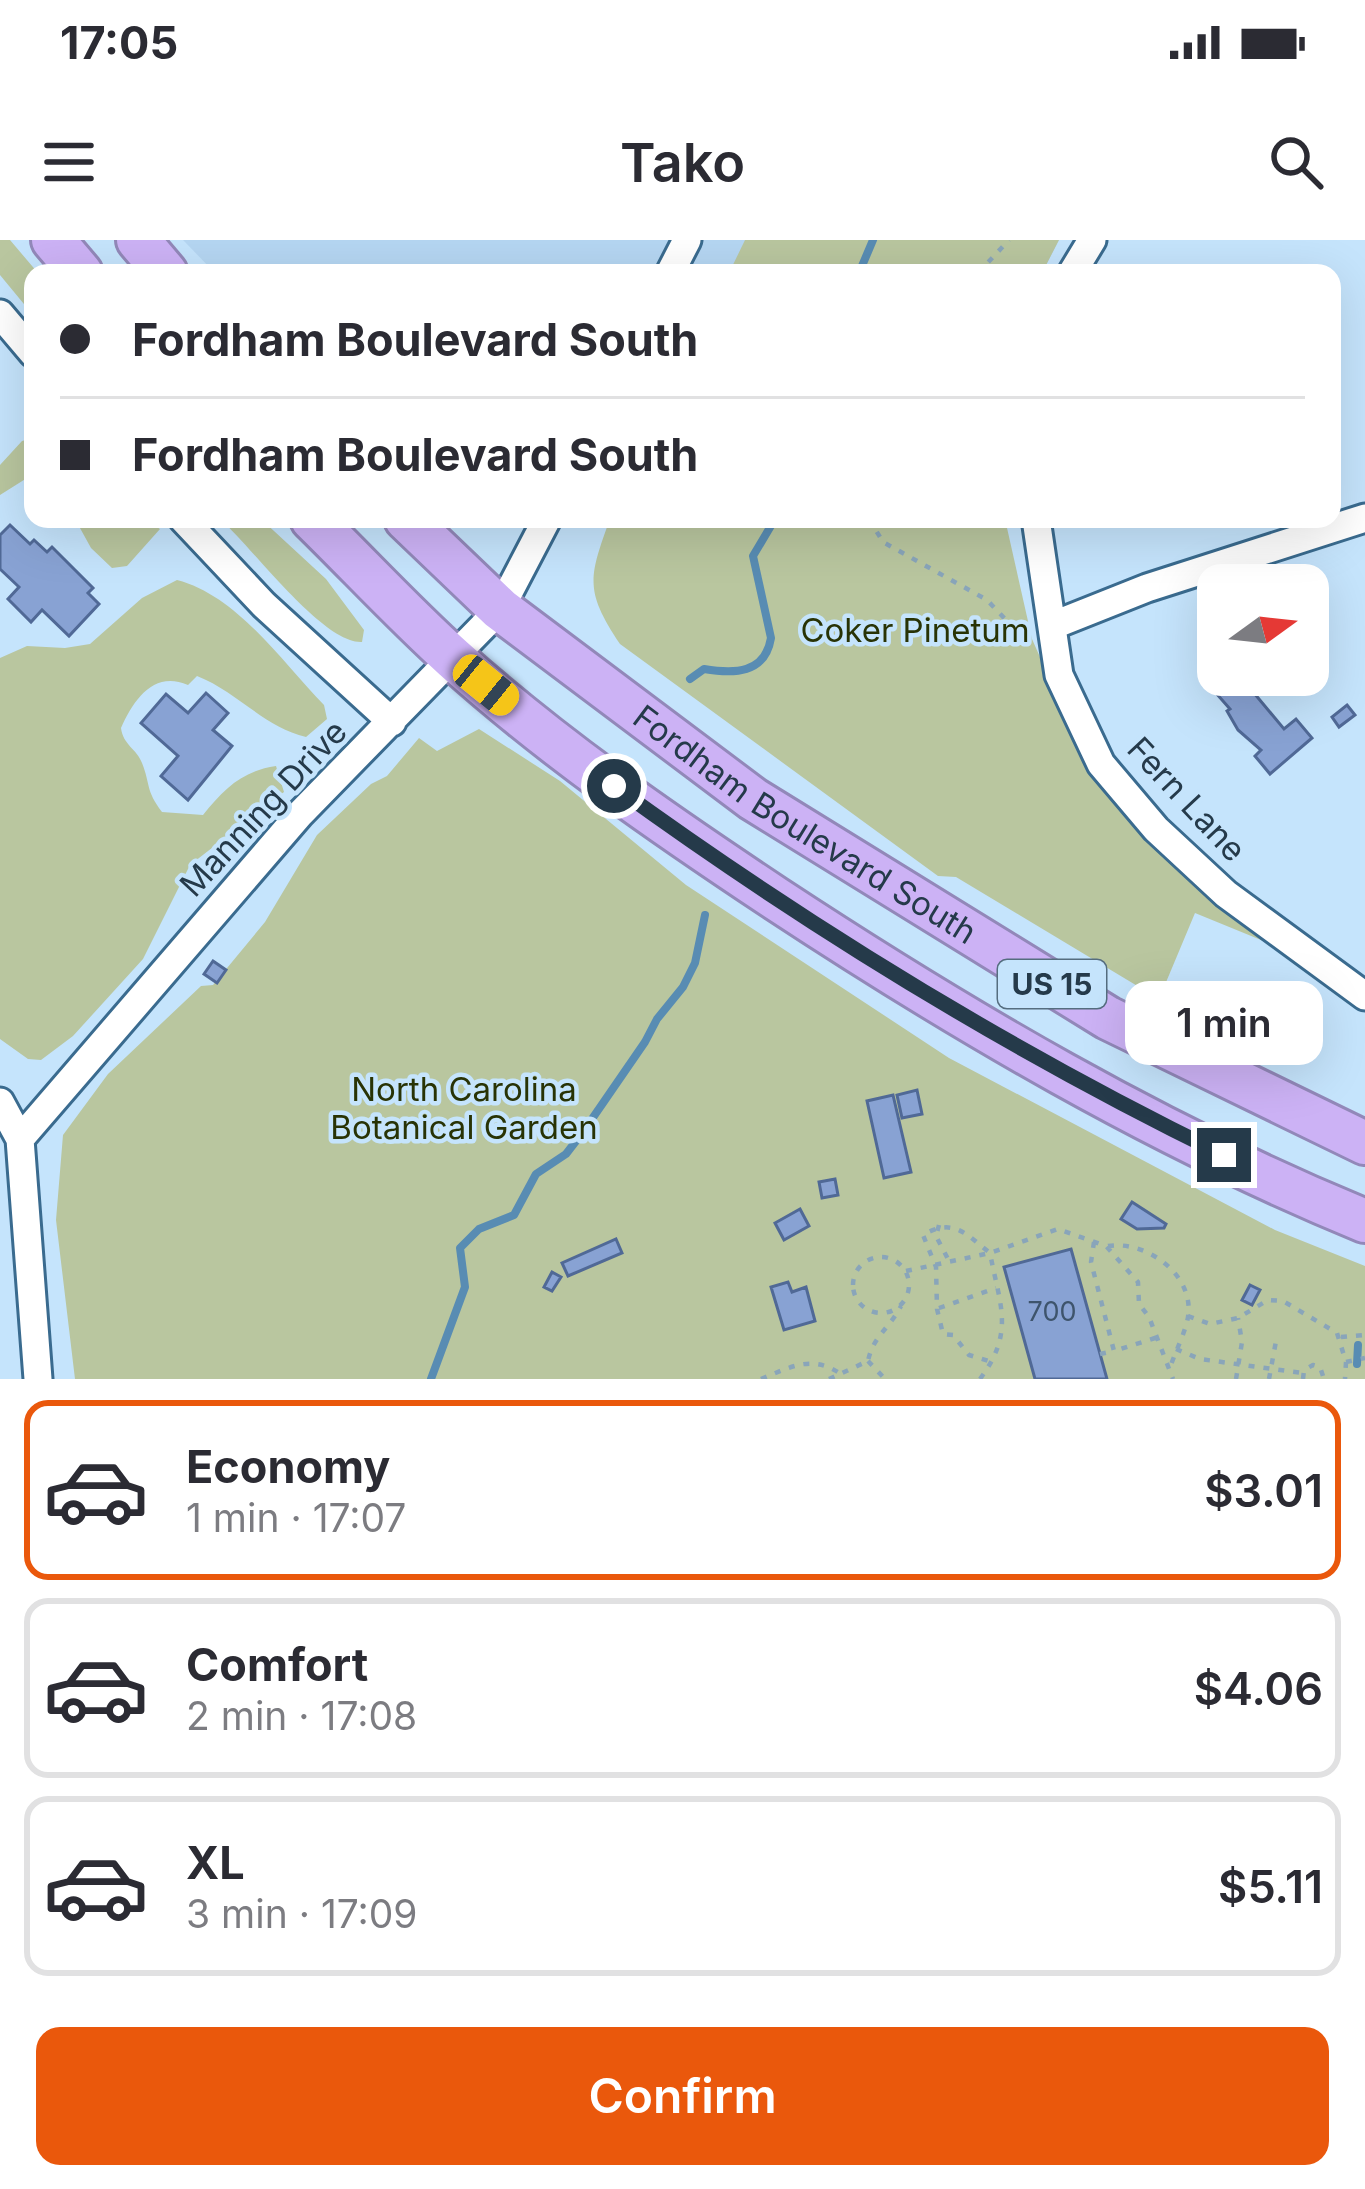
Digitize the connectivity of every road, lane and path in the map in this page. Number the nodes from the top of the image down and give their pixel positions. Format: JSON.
{"nodes":[{"id":1,"x":53,"y":240,"type":"edge"},
{"id":2,"x":138,"y":240,"type":"edge"},
{"id":3,"x":1009,"y":240,"type":"edge"},
{"id":4,"x":73,"y":264,"type":"edge"},
{"id":5,"x":158,"y":264,"type":"edge"},
{"id":6,"x":986,"y":264,"type":"edge"},
{"id":7,"x":0,"y":314,"type":"edge"},
{"id":8,"x":24,"y":342,"type":"edge"},
{"id":9,"x":191,"y":528,"type":"edge"},
{"id":10,"x":321,"y":528,"type":"edge"},
{"id":11,"x":415,"y":528,"type":"edge"},
{"id":12,"x":542,"y":528,"type":"edge"},
{"id":13,"x":874,"y":528,"type":"edge"},
{"id":14,"x":1037,"y":528,"type":"edge"},
{"id":15,"x":1334,"y":528,"type":"edge"},
{"id":16,"x":500,"y":610,"type":"junction"},
{"id":17,"x":1054,"y":625,"type":"junction"},
{"id":18,"x":454,"y":658,"type":"junction"},
{"id":19,"x":1059,"y":675,"type":"junction"},
{"id":20,"x":392,"y":722,"type":"junction"},
{"id":21,"x":1365,"y":996,"type":"edge"},
{"id":22,"x":0,"y":1102,"type":"edge"},
{"id":23,"x":20,"y":1139,"type":"junction"},
{"id":24,"x":1365,"y":1143,"type":"edge"},
{"id":25,"x":1365,"y":1221,"type":"edge"},
{"id":26,"x":939,"y":1226,"type":"junction"},
{"id":27,"x":1094,"y":1242,"type":"junction"},
{"id":28,"x":1106,"y":1246,"type":"junction"},
{"id":29,"x":990,"y":1252,"type":"junction"},
{"id":30,"x":950,"y":1261,"type":"junction"},
{"id":31,"x":936,"y":1267,"type":"junction"},
{"id":32,"x":905,"y":1271,"type":"junction"},
{"id":33,"x":997,"y":1288,"type":"junction"},
{"id":34,"x":904,"y":1301,"type":"junction"},
{"id":35,"x":937,"y":1309,"type":"junction"},
{"id":36,"x":1188,"y":1316,"type":"junction"},
{"id":37,"x":1238,"y":1318,"type":"junction"},
{"id":38,"x":1365,"y":1335,"type":"edge"},
{"id":39,"x":1340,"y":1337,"type":"junction"},
{"id":40,"x":1155,"y":1338,"type":"junction"},
{"id":41,"x":1276,"y":1341,"type":"dead end"},
{"id":42,"x":1176,"y":1349,"type":"junction"},
{"id":43,"x":1114,"y":1351,"type":"junction"},
{"id":44,"x":1100,"y":1354,"type":"dead end"},
{"id":45,"x":1365,"y":1358,"type":"edge"},
{"id":46,"x":868,"y":1361,"type":"junction"},
{"id":47,"x":992,"y":1362,"type":"junction"},
{"id":48,"x":1346,"y":1362,"type":"junction"},
{"id":49,"x":1238,"y":1364,"type":"junction"},
{"id":50,"x":1271,"y":1369,"type":"junction"},
{"id":51,"x":1169,"y":1371,"type":"junction"},
{"id":52,"x":1302,"y":1376,"type":"edge"},
{"id":53,"x":841,"y":1377,"type":"edge"},
{"id":54,"x":1324,"y":1378,"type":"edge"},
{"id":55,"x":38,"y":1379,"type":"edge"},
{"id":56,"x":761,"y":1379,"type":"edge"},
{"id":57,"x":829,"y":1379,"type":"edge"},
{"id":58,"x":885,"y":1379,"type":"edge"},
{"id":59,"x":980,"y":1379,"type":"edge"},
{"id":60,"x":1173,"y":1379,"type":"edge"},
{"id":61,"x":1236,"y":1379,"type":"edge"},
{"id":62,"x":1269,"y":1379,"type":"edge"},
{"id":63,"x":1334,"y":1379,"type":"edge"},
{"id":64,"x":1346,"y":1379,"type":"edge"}],
"edges":[{"from":1,"to":4,"type":"highway"},
{"from":2,"to":5,"type":"highway"},
{"from":3,"to":6,"type":"path"},
{"from":7,"to":8,"type":"street"},
{"from":9,"to":20,"type":"street"},
{"from":10,"to":18,"type":"highway","number":"US 15"},
{"from":11,"to":16,"type":"highway","name":"Fordham Boulevard South","number":"US 15"},
{"from":12,"to":16,"type":"street","name":"Manning Drive"},
{"from":13,"to":19,"type":"path"},
{"from":14,"to":17,"type":"street","name":"Fern Lane"},
{"from":15,"to":17,"type":"street"},
{"from":16,"to":18,"type":"street","name":"Manning Drive"},
{"from":16,"to":24,"type":"highway","name":"Fordham Boulevard South","number":"US 15"},
{"from":17,"to":19,"type":"street","name":"Fern Lane"},
{"from":18,"to":20,"type":"street","name":"Manning Drive"},
{"from":18,"to":25,"type":"highway","number":"US 15"},
{"from":19,"to":21,"type":"street","name":"Fern Lane"},
{"from":20,"to":23,"type":"street","name":"Manning Drive"},
{"from":22,"to":23,"type":"street"},
{"from":23,"to":55,"type":"street"},
{"from":26,"to":29,"type":"path"},
{"from":26,"to":30,"type":"path"},
{"from":26,"to":31,"type":"path"},
{"from":27,"to":28,"type":"path"},
{"from":27,"to":29,"type":"path"},
{"from":27,"to":43,"type":"path"},
{"from":28,"to":36,"type":"path"},
{"from":28,"to":40,"type":"path"},
{"from":29,"to":30,"type":"path"},
{"from":29,"to":33,"type":"path"},
{"from":30,"to":31,"type":"path"},
{"from":31,"to":32,"type":"path"},
{"from":31,"to":35,"type":"path"},
{"from":32,"to":34,"type":"path"},
{"from":32,"to":34,"type":"path"},
{"from":33,"to":35,"type":"path"},
{"from":33,"to":47,"type":"path"},
{"from":34,"to":46,"type":"path"},
{"from":35,"to":47,"type":"path"},
{"from":36,"to":37,"type":"path"},
{"from":36,"to":42,"type":"path"},
{"from":37,"to":39,"type":"path"},
{"from":37,"to":49,"type":"path"},
{"from":38,"to":39,"type":"path"},
{"from":39,"to":48,"type":"path"},
{"from":40,"to":43,"type":"path"},
{"from":40,"to":51,"type":"path"},
{"from":41,"to":50,"type":"path"},
{"from":42,"to":49,"type":"path"},
{"from":42,"to":51,"type":"path"},
{"from":43,"to":44,"type":"path"},
{"from":45,"to":48,"type":"path"},
{"from":46,"to":53,"type":"path"},
{"from":46,"to":58,"type":"path"},
{"from":47,"to":59,"type":"path"},
{"from":48,"to":64,"type":"path"},
{"from":49,"to":50,"type":"path"},
{"from":49,"to":61,"type":"path"},
{"from":50,"to":52,"type":"path"},
{"from":50,"to":62,"type":"path"},
{"from":51,"to":60,"type":"path"},
{"from":52,"to":54,"type":"path"},
{"from":53,"to":56,"type":"path"},
{"from":53,"to":57,"type":"path"},
{"from":54,"to":63,"type":"path"}]}
